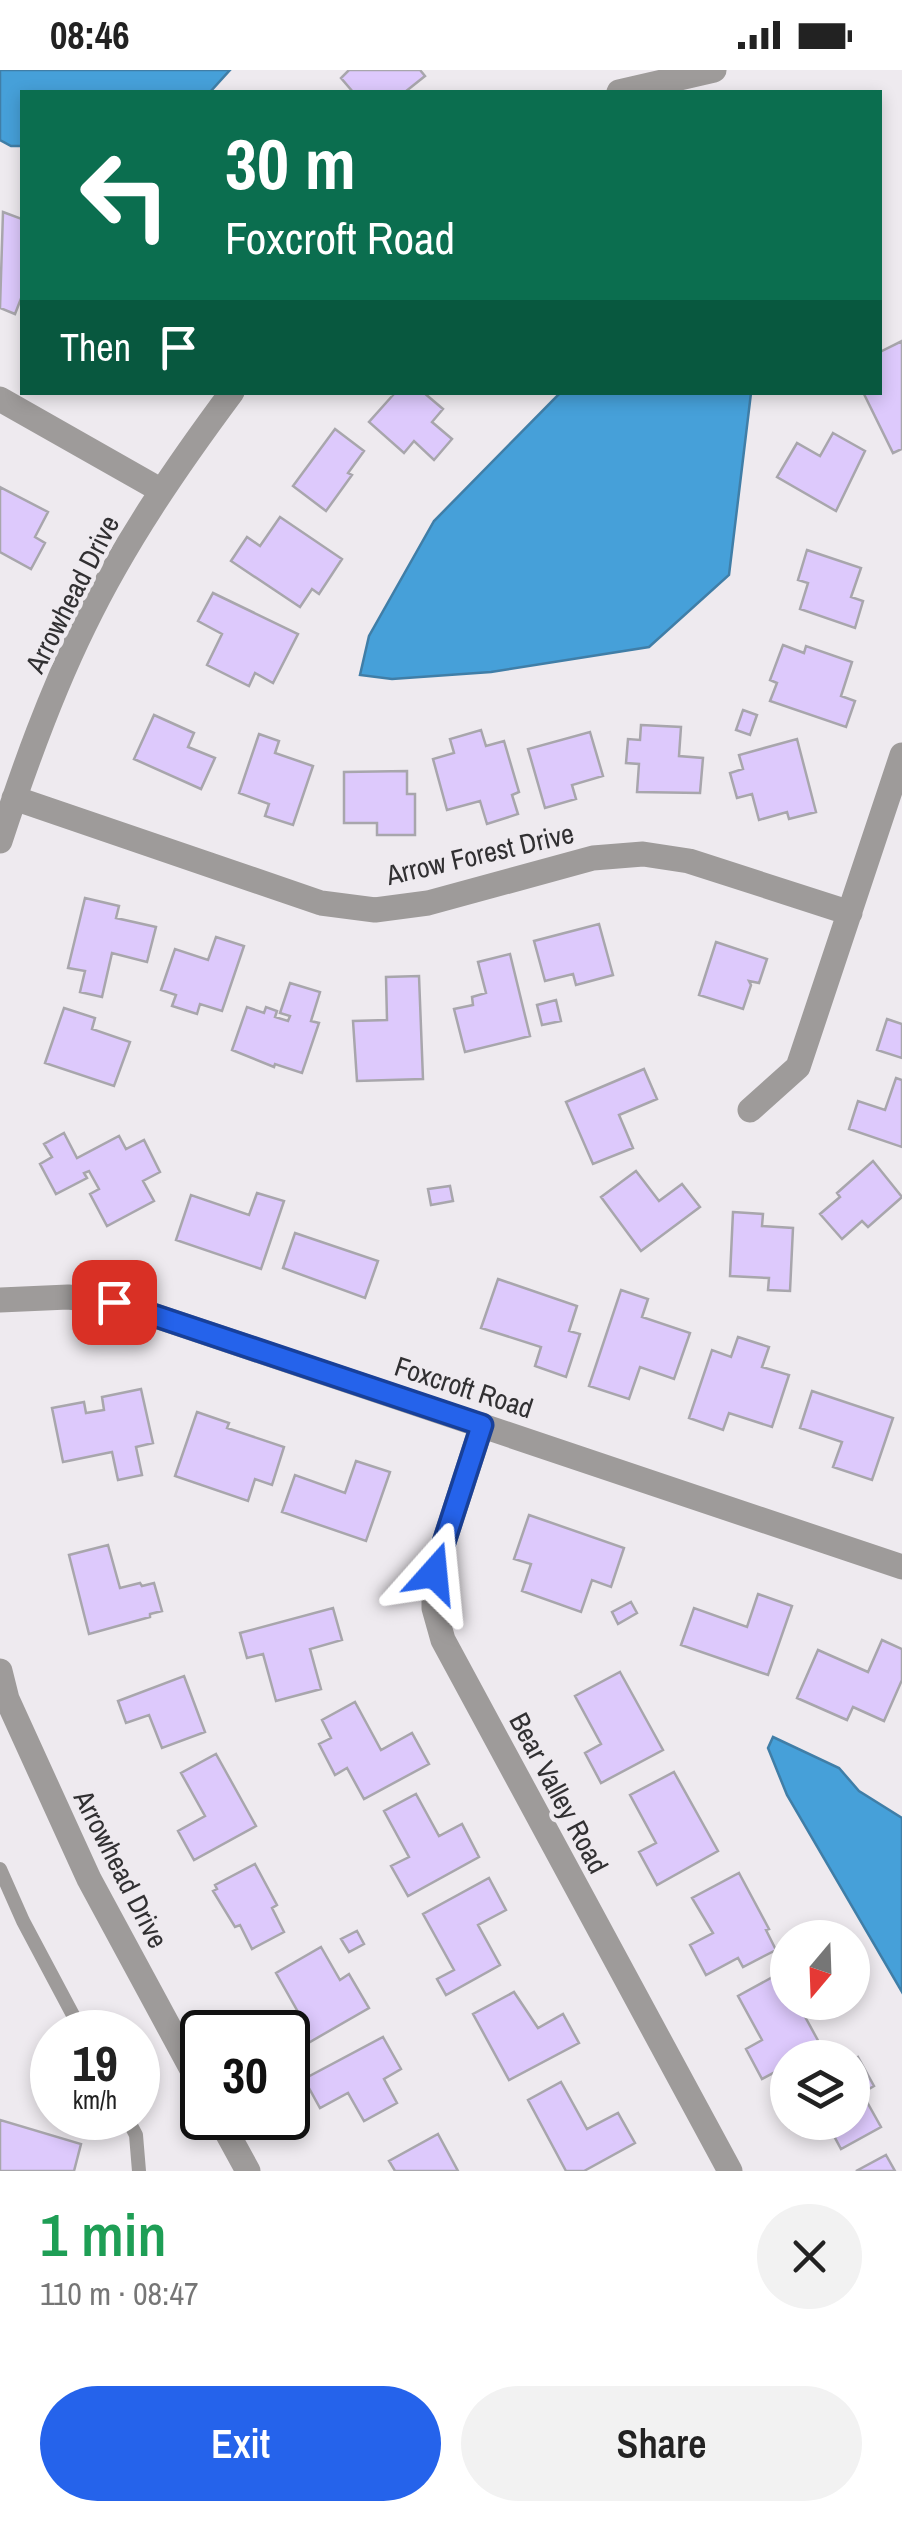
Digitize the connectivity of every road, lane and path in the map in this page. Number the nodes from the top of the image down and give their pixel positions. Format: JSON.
{"nodes":[{"id":1,"x":714,"y":70,"type":"edge"},
{"id":2,"x":625,"y":83,"type":"edge"},
{"id":3,"x":230,"y":395,"type":"edge"},
{"id":4,"x":0,"y":399,"type":"edge"},
{"id":5,"x":162,"y":491,"type":"junction"},
{"id":6,"x":902,"y":755,"type":"edge"},
{"id":7,"x":14,"y":798,"type":"junction"},
{"id":8,"x":0,"y":841,"type":"edge"},
{"id":9,"x":850,"y":913,"type":"junction"},
{"id":10,"x":750,"y":1110,"type":"dead end"},
{"id":11,"x":0,"y":1300,"type":"edge"},
{"id":12,"x":482,"y":1425,"type":"junction"},
{"id":13,"x":902,"y":1567,"type":"edge"},
{"id":14,"x":0,"y":1671,"type":"edge"},
{"id":15,"x":4,"y":1700,"type":"edge"},
{"id":16,"x":0,"y":1869,"type":"edge"},
{"id":17,"x":70,"y":2010,"type":"edge"},
{"id":18,"x":180,"y":2047,"type":"edge"},
{"id":19,"x":137,"y":2140,"type":"edge"},
{"id":20,"x":231,"y":2140,"type":"edge"},
{"id":21,"x":140,"y":2171,"type":"edge"},
{"id":22,"x":248,"y":2171,"type":"edge"},
{"id":23,"x":730,"y":2171,"type":"edge"}],
"edges":[{"from":1,"to":2,"type":"street"},
{"from":3,"to":5,"type":"street","name":"Arrowhead Drive"},
{"from":4,"to":5,"type":"street"},
{"from":5,"to":7,"type":"street","name":"Arrowhead Drive"},
{"from":6,"to":9,"type":"street"},
{"from":7,"to":8,"type":"street","name":"Arrowhead Drive"},
{"from":7,"to":9,"type":"street","name":"Arrow Forest Drive"},
{"from":9,"to":10,"type":"street"},
{"from":11,"to":12,"type":"street","name":"Foxcroft Road"},
{"from":12,"to":13,"type":"street","name":"Foxcroft Road"},
{"from":12,"to":23,"type":"street","name":"Bear Valley Road"},
{"from":14,"to":15,"type":"street","name":"Arrowhead Drive"},
{"from":15,"to":18,"type":"street","name":"Arrowhead Drive"},
{"from":16,"to":17,"type":"lane"},
{"from":19,"to":21,"type":"lane"},
{"from":20,"to":22,"type":"street"}]}
